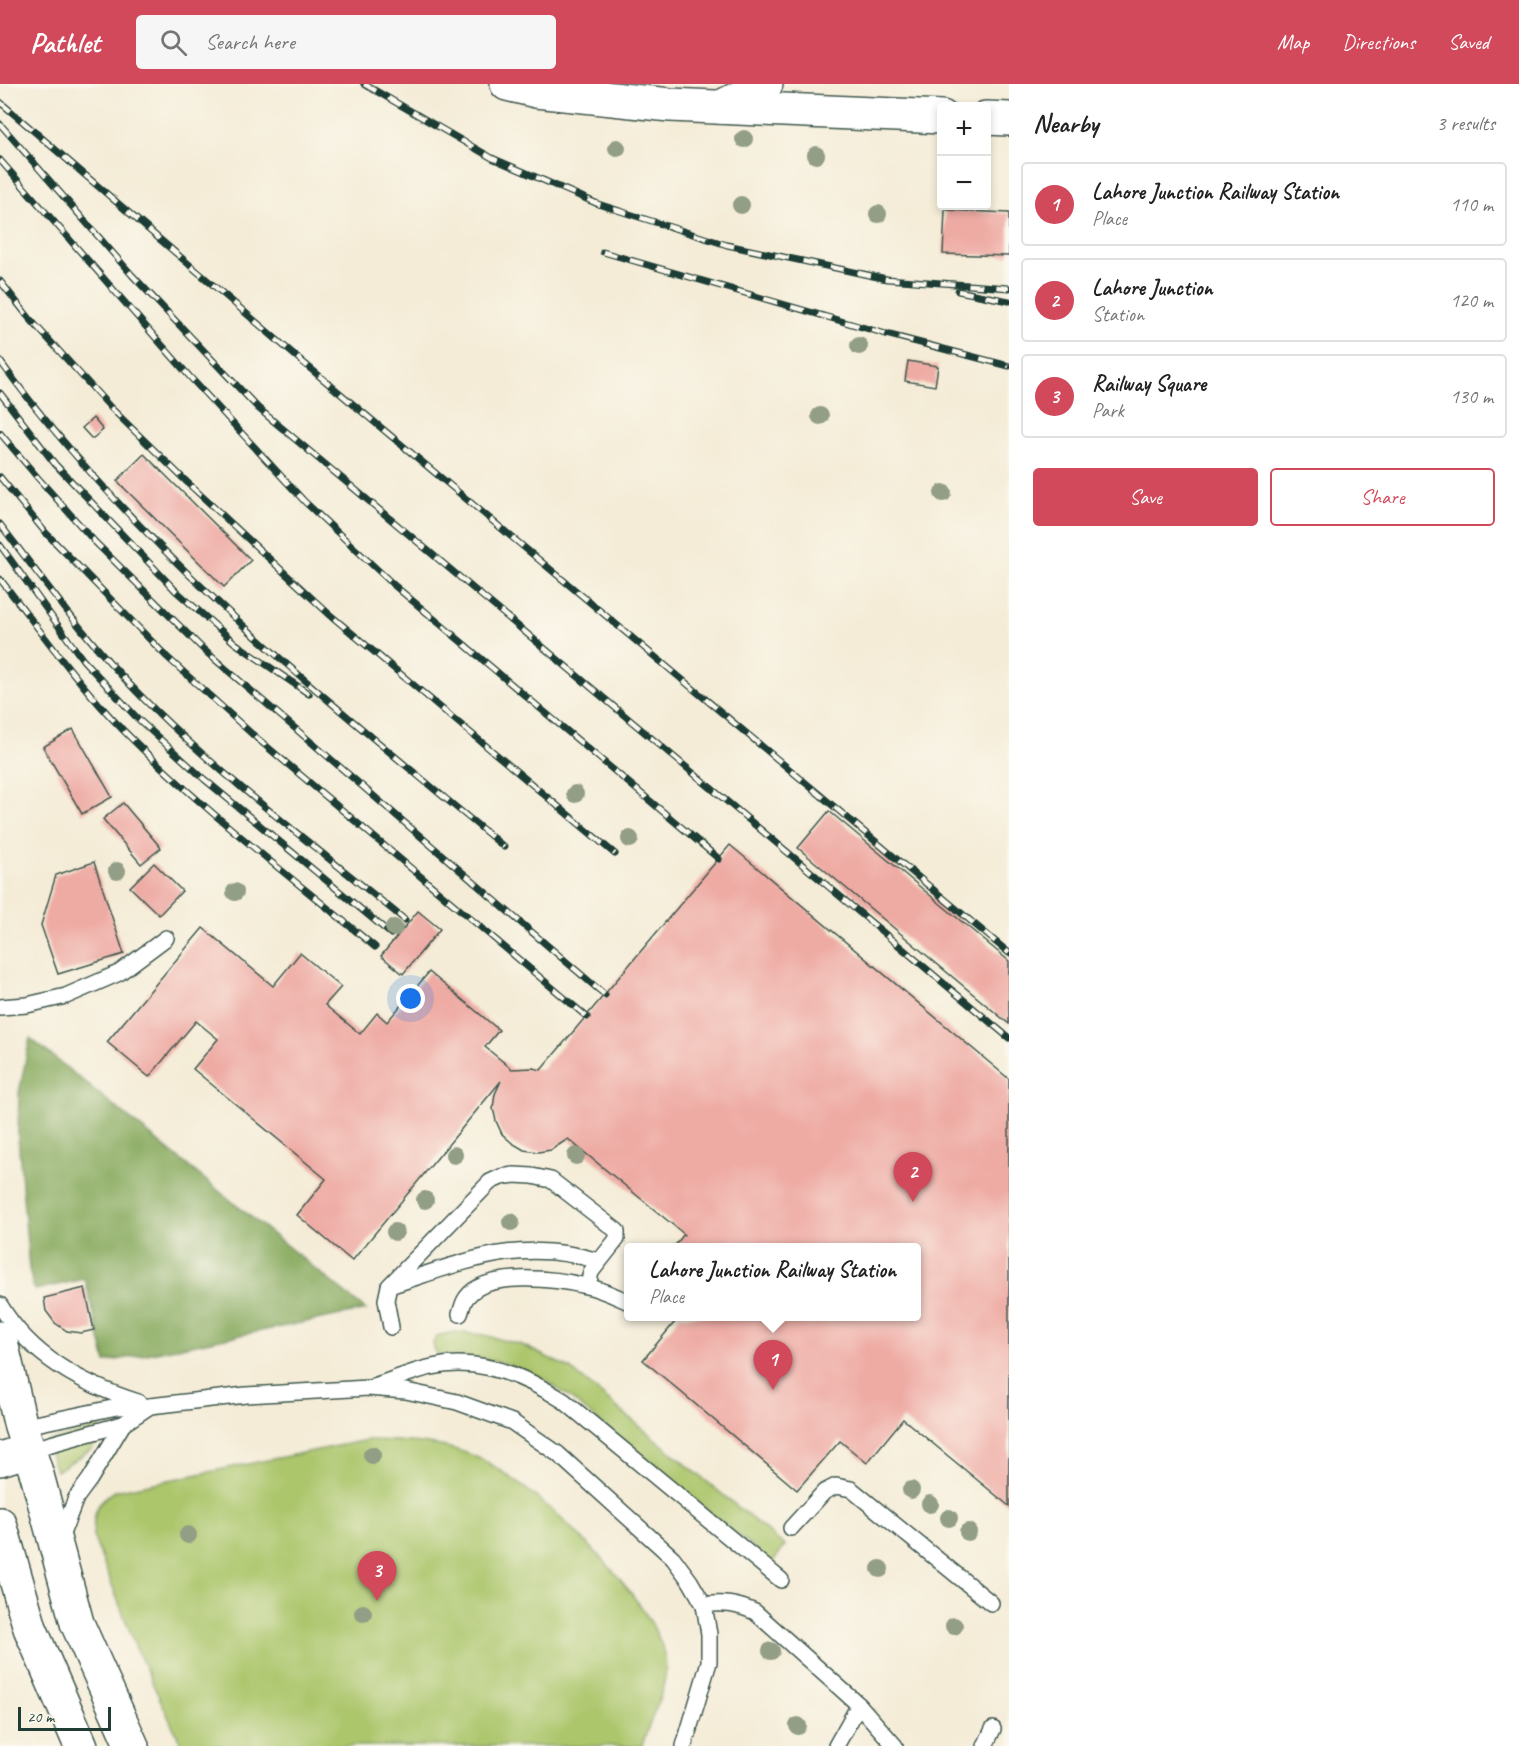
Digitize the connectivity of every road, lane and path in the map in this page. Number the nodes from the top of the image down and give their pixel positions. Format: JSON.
{"nodes":[{"id":1,"x":507,"y":84,"type":"edge"},
{"id":2,"x":766,"y":84,"type":"edge"},
{"id":3,"x":721,"y":107,"type":"junction"},
{"id":4,"x":937,"y":117,"type":"edge"},
{"id":5,"x":991,"y":118,"type":"edge"},
{"id":6,"x":1009,"y":119,"type":"edge"},
{"id":7,"x":166,"y":938,"type":"dead end"},
{"id":8,"x":0,"y":1007,"type":"edge"},
{"id":9,"x":599,"y":1261,"type":"junction"},
{"id":10,"x":390,"y":1286,"type":"junction"},
{"id":11,"x":588,"y":1286,"type":"junction"},
{"id":12,"x":624,"y":1300,"type":"edge"},
{"id":13,"x":0,"y":1305,"type":"edge"},
{"id":14,"x":460,"y":1314,"type":"dead end"},
{"id":15,"x":391,"y":1327,"type":"dead end"},
{"id":16,"x":0,"y":1338,"type":"edge"},
{"id":17,"x":368,"y":1388,"type":"junction"},
{"id":18,"x":150,"y":1406,"type":"junction"},
{"id":19,"x":123,"y":1424,"type":"junction"},
{"id":20,"x":12,"y":1442,"type":"edge"},
{"id":21,"x":0,"y":1524,"type":"edge"},
{"id":22,"x":791,"y":1528,"type":"dead end"},
{"id":23,"x":56,"y":1547,"type":"junction"},
{"id":24,"x":781,"y":1580,"type":"dead end"},
{"id":25,"x":991,"y":1604,"type":"dead end"},
{"id":26,"x":704,"y":1605,"type":"junction"},
{"id":27,"x":858,"y":1705,"type":"junction"},
{"id":28,"x":993,"y":1729,"type":"dead end"},
{"id":29,"x":81,"y":1746,"type":"edge"},
{"id":30,"x":132,"y":1746,"type":"edge"},
{"id":31,"x":684,"y":1746,"type":"edge"},
{"id":32,"x":836,"y":1746,"type":"edge"},
{"id":33,"x":895,"y":1746,"type":"edge"},
{"id":34,"x":985,"y":1746,"type":"edge"}],
"edges":[{"from":1,"to":3,"type":"main road"},
{"from":2,"to":3,"type":"main road"},
{"from":3,"to":4,"type":"main road"},
{"from":5,"to":6,"type":"main road"},
{"from":7,"to":8,"type":"lane"},
{"from":9,"to":10,"type":"lane"},
{"from":9,"to":10,"type":"lane"},
{"from":9,"to":11,"type":"lane"},
{"from":10,"to":15,"type":"lane"},
{"from":11,"to":12,"type":"lane"},
{"from":11,"to":14,"type":"lane"},
{"from":13,"to":18,"type":"lane"},
{"from":16,"to":20,"type":"main road"},
{"from":17,"to":18,"type":"lane"},
{"from":17,"to":24,"type":"lane"},
{"from":17,"to":26,"type":"lane"},
{"from":18,"to":19,"type":"lane"},
{"from":18,"to":20,"type":"lane"},
{"from":19,"to":20,"type":"lane"},
{"from":19,"to":23,"type":"lane"},
{"from":20,"to":23,"type":"main road"},
{"from":21,"to":29,"type":"main road"},
{"from":22,"to":25,"type":"lane"},
{"from":23,"to":30,"type":"main road"},
{"from":26,"to":27,"type":"lane"},
{"from":26,"to":31,"type":"lane"},
{"from":27,"to":32,"type":"lane"},
{"from":27,"to":33,"type":"lane"},
{"from":28,"to":34,"type":"lane"}]}
